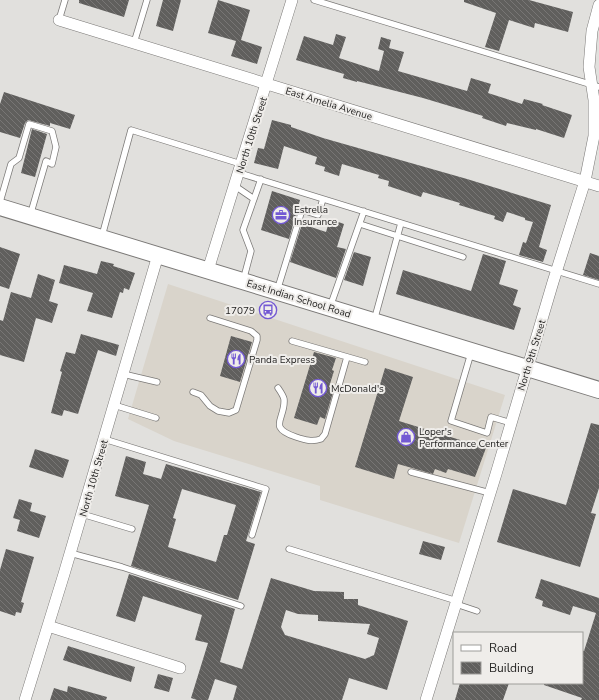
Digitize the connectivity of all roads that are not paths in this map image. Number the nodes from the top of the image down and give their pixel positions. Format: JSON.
{"nodes":[{"id":1,"x":65,"y":0,"type":"edge"},
{"id":2,"x":147,"y":0,"type":"edge"},
{"id":3,"x":292,"y":0,"type":"edge"},
{"id":4,"x":314,"y":0,"type":"edge"},
{"id":5,"x":599,"y":5,"type":"edge"},
{"id":6,"x":59,"y":20,"type":"joint"},
{"id":7,"x":134,"y":43,"type":"junction"},
{"id":8,"x":267,"y":84,"type":"junction"},
{"id":9,"x":596,"y":86,"type":"edge"},
{"id":10,"x":240,"y":168,"type":"junction"},
{"id":11,"x":261,"y":179,"type":"junction"},
{"id":12,"x":585,"y":181,"type":"junction"},
{"id":13,"x":235,"y":186,"type":"junction"},
{"id":14,"x":599,"y":186,"type":"edge"},
{"id":15,"x":254,"y":199,"type":"junction"},
{"id":16,"x":323,"y":199,"type":"junction"},
{"id":17,"x":0,"y":202,"type":"edge"},
{"id":18,"x":0,"y":207,"type":"edge"},
{"id":19,"x":364,"y":211,"type":"junction"},
{"id":20,"x":30,"y":216,"type":"junction"},
{"id":21,"x":401,"y":223,"type":"junction"},
{"id":22,"x":360,"y":224,"type":"junction"},
{"id":23,"x":398,"y":236,"type":"junction"},
{"id":24,"x":101,"y":238,"type":"junction"},
{"id":25,"x":158,"y":255,"type":"junction"},
{"id":26,"x":463,"y":256,"type":"dead end"},
{"id":27,"x":208,"y":270,"type":"junction"},
{"id":28,"x":556,"y":272,"type":"junction"},
{"id":29,"x":243,"y":281,"type":"junction"},
{"id":30,"x":599,"y":284,"type":"edge"},
{"id":31,"x":276,"y":291,"type":"junction"},
{"id":32,"x":330,"y":308,"type":"junction"},
{"id":33,"x":210,"y":318,"type":"dead end"},
{"id":34,"x":374,"y":321,"type":"junction"},
{"id":35,"x":292,"y":342,"type":"dead end"},
{"id":36,"x":472,"y":351,"type":"junction"},
{"id":37,"x":347,"y":356,"type":"junction"},
{"id":38,"x":365,"y":362,"type":"dead end"},
{"id":39,"x":528,"y":368,"type":"junction"},
{"id":40,"x":123,"y":374,"type":"junction"},
{"id":41,"x":157,"y":382,"type":"dead end"},
{"id":42,"x":278,"y":388,"type":"dead end"},
{"id":43,"x":599,"y":390,"type":"edge"},
{"id":44,"x":193,"y":392,"type":"dead end"},
{"id":45,"x":114,"y":405,"type":"junction"},
{"id":46,"x":156,"y":418,"type":"dead end"},
{"id":47,"x":511,"y":423,"type":"junction"},
{"id":48,"x":104,"y":439,"type":"junction"},
{"id":49,"x":411,"y":472,"type":"dead end"},
{"id":50,"x":490,"y":493,"type":"junction"},
{"id":51,"x":82,"y":514,"type":"junction"},
{"id":52,"x":132,"y":529,"type":"dead end"},
{"id":53,"x":252,"y":535,"type":"dead end"},
{"id":54,"x":289,"y":549,"type":"dead end"},
{"id":55,"x":70,"y":553,"type":"junction"},
{"id":56,"x":456,"y":603,"type":"junction"},
{"id":57,"x":241,"y":606,"type":"dead end"},
{"id":58,"x":477,"y":611,"type":"dead end"},
{"id":59,"x":48,"y":626,"type":"junction"},
{"id":60,"x":180,"y":668,"type":"dead end"},
{"id":61,"x":25,"y":700,"type":"edge"},
{"id":62,"x":426,"y":700,"type":"edge"}],
"edges":[{"from":1,"to":6,"type":"lane"},
{"from":2,"to":7,"type":"lane"},
{"from":3,"to":8,"type":"street","name":"North 10th Street"},
{"from":4,"to":9,"type":"lane"},
{"from":5,"to":9,"type":"street","name":"North 9th Street"},
{"from":6,"to":7,"type":"street","name":"East Amelia Avenue"},
{"from":7,"to":8,"type":"street","name":"East Amelia Avenue"},
{"from":8,"to":10,"type":"street","name":"North 10th Street"},
{"from":8,"to":12,"type":"street","name":"East Amelia Avenue"},
{"from":9,"to":12,"type":"street","name":"North 9th Street"},
{"from":10,"to":11,"type":"lane"},
{"from":10,"to":13,"type":"street","name":"North 10th Street"},
{"from":10,"to":24,"type":"lane"},
{"from":11,"to":15,"type":"lane"},
{"from":11,"to":16,"type":"lane"},
{"from":12,"to":14,"type":"street","name":"East Amelia Avenue"},
{"from":12,"to":28,"type":"street","name":"North 9th Street"},
{"from":13,"to":15,"type":"lane"},
{"from":13,"to":27,"type":"street","name":"North 10th Street"},
{"from":15,"to":29,"type":"lane"},
{"from":16,"to":19,"type":"lane"},
{"from":16,"to":31,"type":"lane"},
{"from":17,"to":20,"type":"lane"},
{"from":18,"to":20,"type":"main road","name":"East Indian School Road"},
{"from":19,"to":21,"type":"lane"},
{"from":19,"to":22,"type":"lane"},
{"from":20,"to":24,"type":"main road","name":"East Indian School Road"},
{"from":21,"to":23,"type":"lane"},
{"from":21,"to":28,"type":"lane"},
{"from":22,"to":23,"type":"lane"},
{"from":22,"to":32,"type":"lane"},
{"from":23,"to":26,"type":"lane"},
{"from":23,"to":34,"type":"lane"},
{"from":24,"to":25,"type":"main road","name":"East Indian School Road"},
{"from":25,"to":27,"type":"main road","name":"East Indian School Road"},
{"from":25,"to":40,"type":"street","name":"North 10th Street"},
{"from":27,"to":29,"type":"main road","name":"East Indian School Road"},
{"from":28,"to":30,"type":"lane"},
{"from":28,"to":39,"type":"street","name":"North 9th Street"},
{"from":29,"to":31,"type":"main road","name":"East Indian School Road"},
{"from":31,"to":32,"type":"main road","name":"East Indian School Road"},
{"from":32,"to":34,"type":"main road","name":"East Indian School Road"},
{"from":33,"to":44,"type":"lane"},
{"from":34,"to":36,"type":"main road","name":"East Indian School Road"},
{"from":35,"to":37,"type":"lane"},
{"from":36,"to":39,"type":"main road","name":"East Indian School Road"},
{"from":36,"to":47,"type":"lane"},
{"from":37,"to":38,"type":"lane"},
{"from":37,"to":42,"type":"lane"},
{"from":39,"to":43,"type":"main road","name":"East Indian School Road"},
{"from":39,"to":47,"type":"street","name":"North 9th Street"},
{"from":40,"to":41,"type":"lane"},
{"from":40,"to":45,"type":"street","name":"North 10th Street"},
{"from":45,"to":46,"type":"lane"},
{"from":45,"to":48,"type":"street","name":"North 10th Street"},
{"from":47,"to":50,"type":"street","name":"North 9th Street"},
{"from":48,"to":51,"type":"street","name":"North 10th Street"},
{"from":48,"to":53,"type":"lane"},
{"from":49,"to":50,"type":"lane"},
{"from":50,"to":56,"type":"street","name":"North 9th Street"},
{"from":51,"to":52,"type":"lane"},
{"from":51,"to":55,"type":"street","name":"North 10th Street"},
{"from":54,"to":56,"type":"lane"},
{"from":55,"to":57,"type":"lane"},
{"from":55,"to":59,"type":"street","name":"North 10th Street"},
{"from":56,"to":58,"type":"lane"},
{"from":56,"to":62,"type":"street","name":"North 9th Street"},
{"from":59,"to":60,"type":"street"},
{"from":59,"to":61,"type":"street","name":"North 10th Street"}]}
